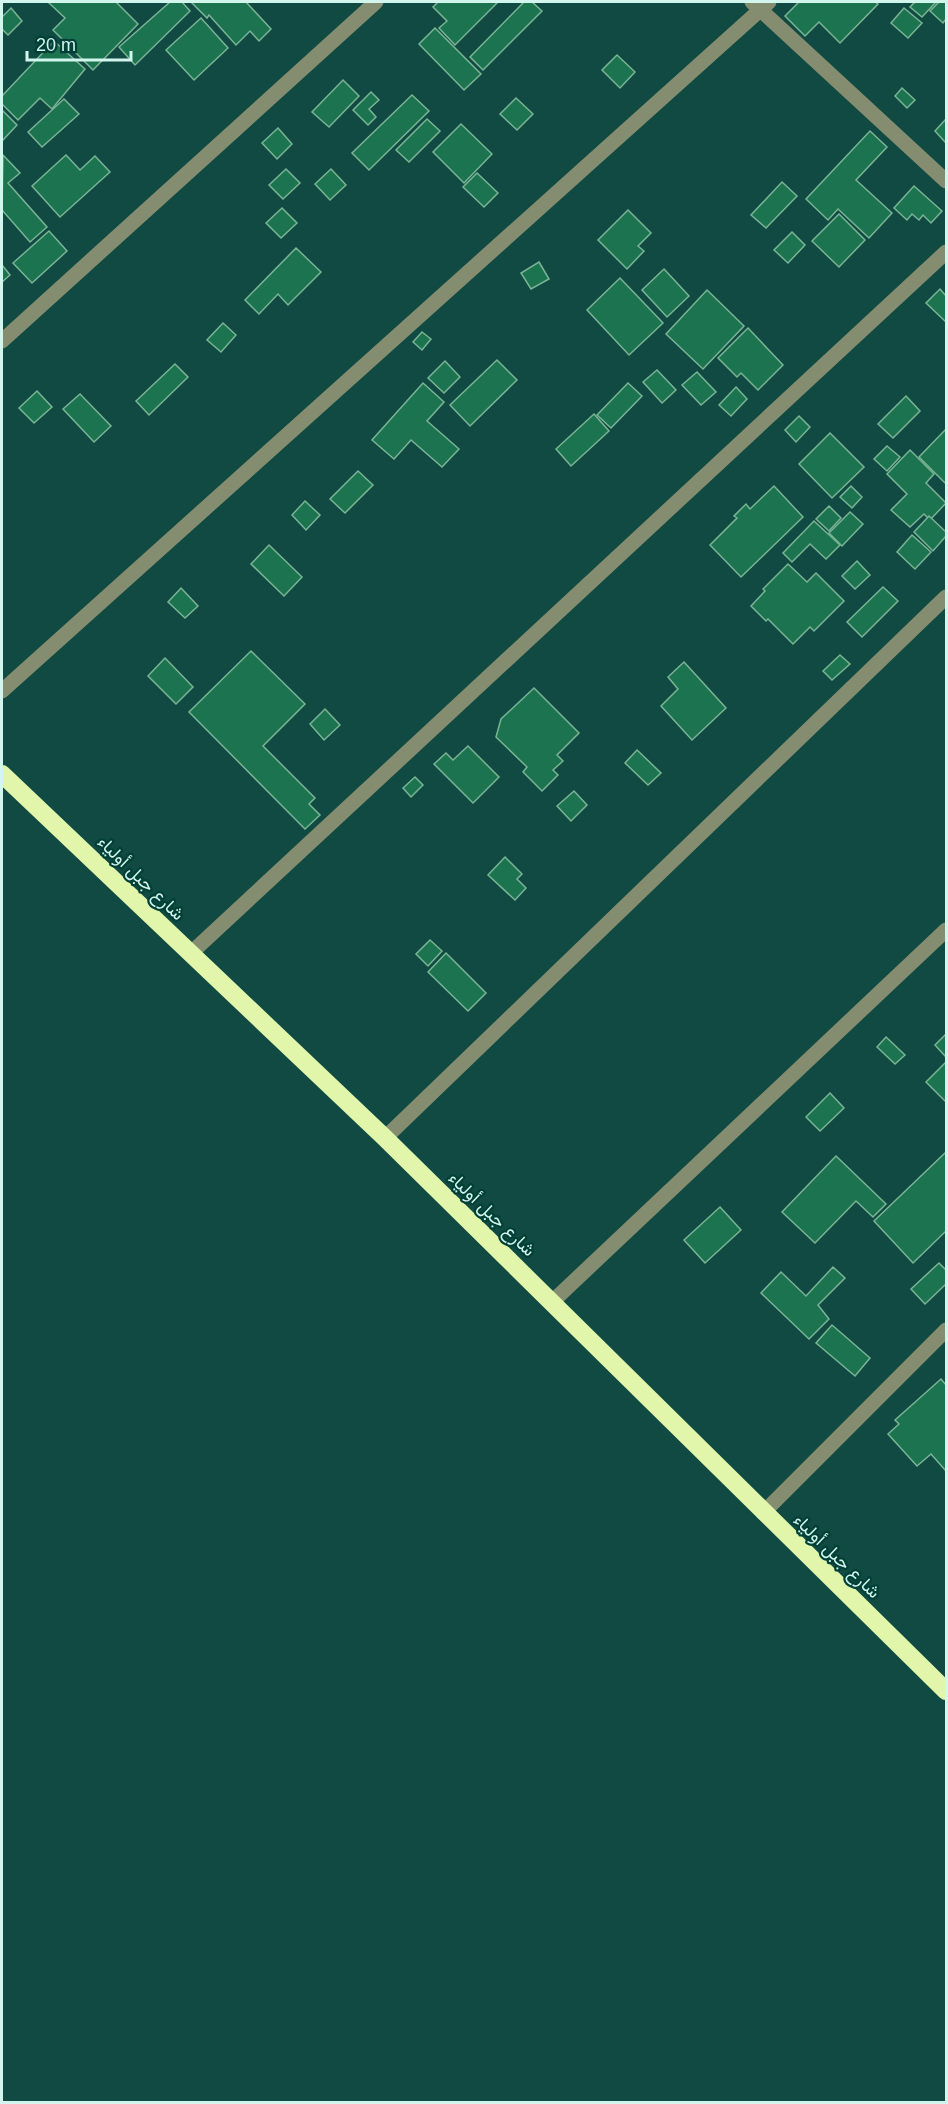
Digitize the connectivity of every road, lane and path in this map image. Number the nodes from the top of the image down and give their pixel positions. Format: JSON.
{"nodes":[{"id":1,"x":376,"y":2,"type":"edge"},
{"id":2,"x":761,"y":4,"type":"edge"},
{"id":3,"x":946,"y":181,"type":"edge"},
{"id":4,"x":946,"y":252,"type":"edge"},
{"id":5,"x":2,"y":341,"type":"edge"},
{"id":6,"x":946,"y":597,"type":"edge"},
{"id":7,"x":2,"y":691,"type":"edge"},
{"id":8,"x":2,"y":774,"type":"edge"},
{"id":9,"x":946,"y":930,"type":"edge"},
{"id":10,"x":190,"y":954,"type":"junction"},
{"id":11,"x":385,"y":1138,"type":"junction"},
{"id":12,"x":552,"y":1302,"type":"junction"},
{"id":13,"x":946,"y":1330,"type":"edge"},
{"id":14,"x":763,"y":1513,"type":"junction"},
{"id":15,"x":946,"y":1691,"type":"edge"}],
"edges":[{"from":1,"to":5,"type":"street"},
{"from":2,"to":3,"type":"street"},
{"from":2,"to":7,"type":"street"},
{"from":4,"to":10,"type":"street"},
{"from":6,"to":11,"type":"street"},
{"from":8,"to":10,"type":"highway","name":"شارع جبل أولياء"},
{"from":9,"to":12,"type":"street"},
{"from":10,"to":11,"type":"highway","name":"شارع جبل أولياء"},
{"from":11,"to":12,"type":"highway","name":"شارع جبل أولياء"},
{"from":12,"to":14,"type":"highway","name":"شارع جبل أولياء"},
{"from":13,"to":14,"type":"street"},
{"from":14,"to":15,"type":"highway","name":"شارع جبل أولياء"}]}
